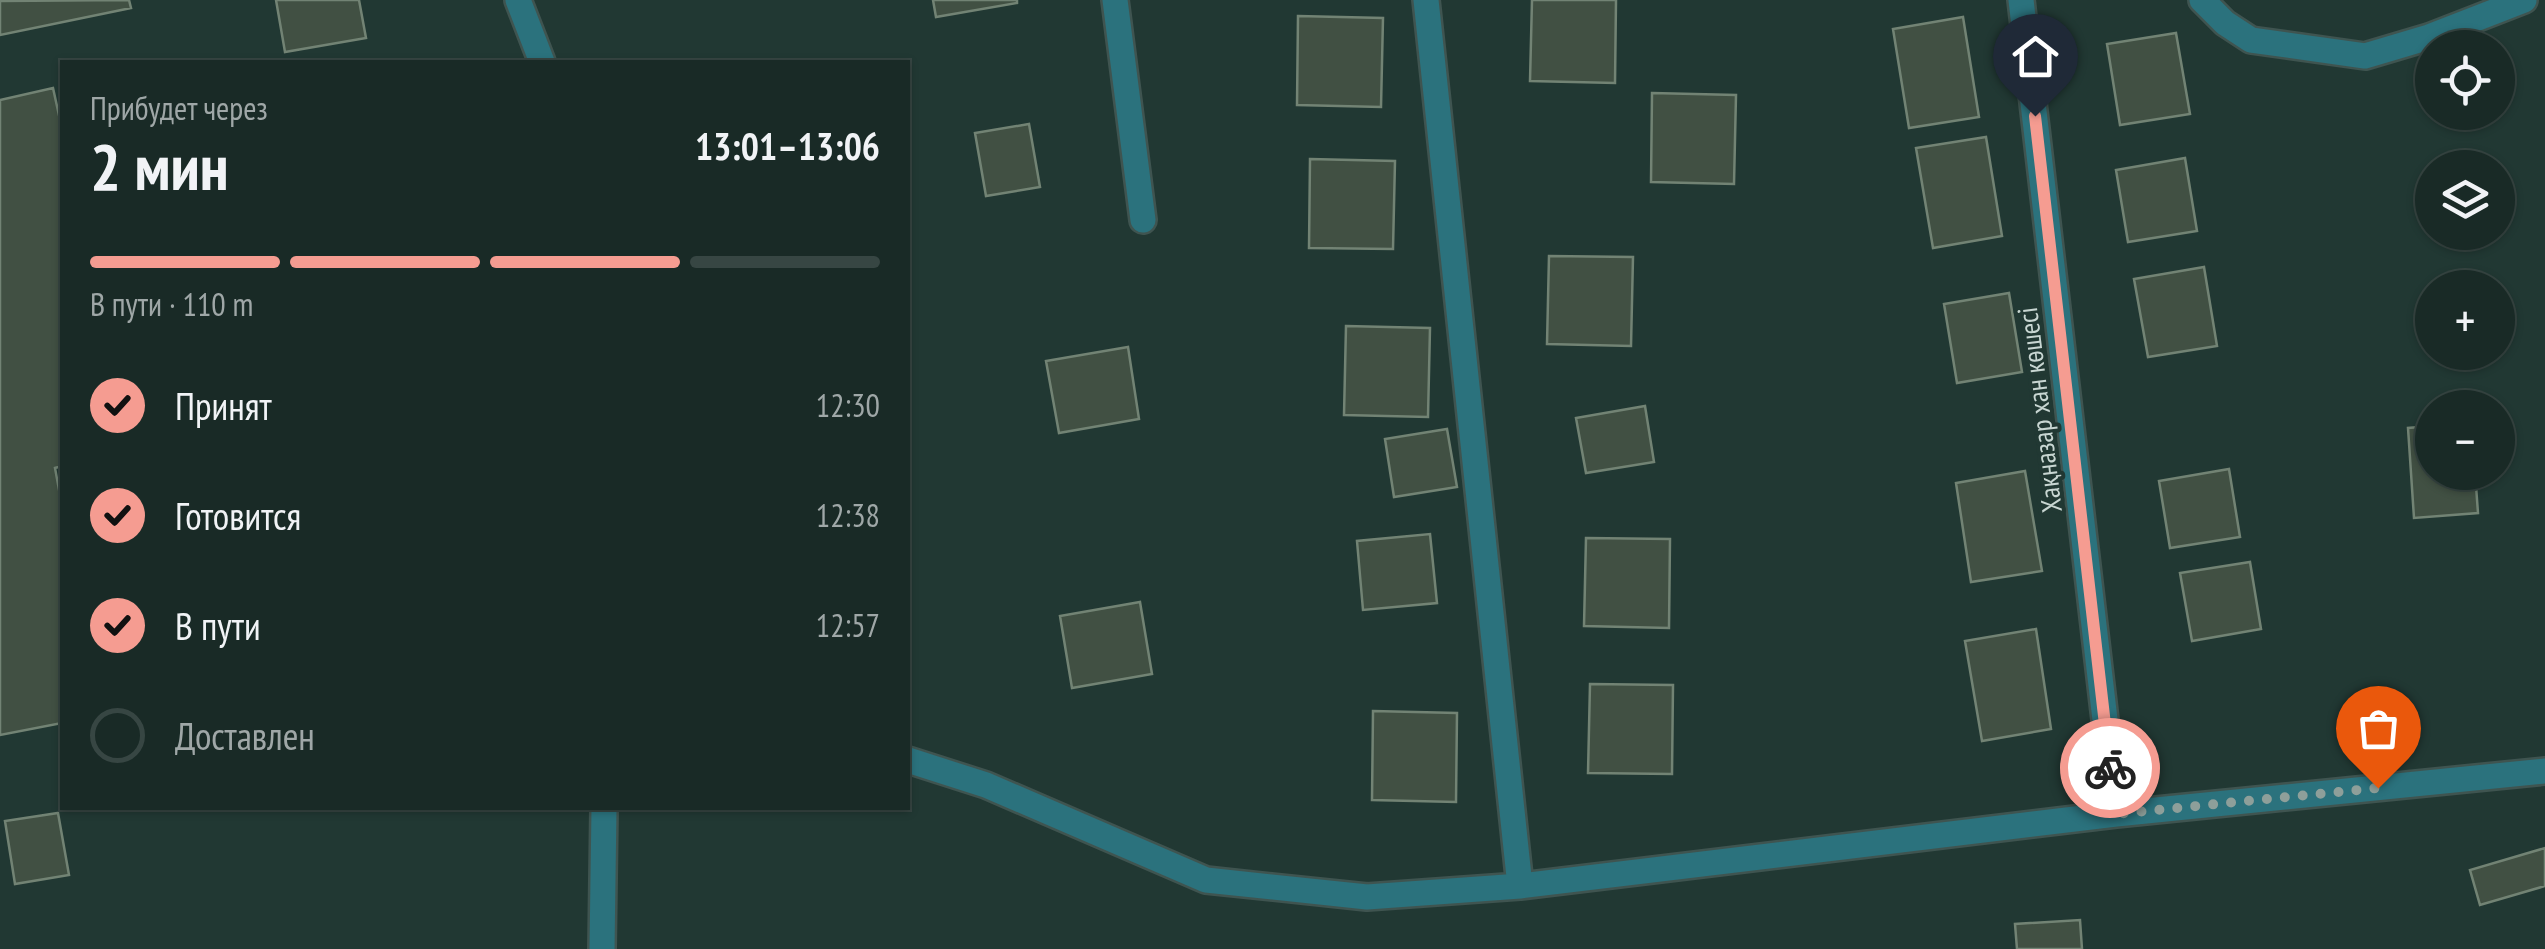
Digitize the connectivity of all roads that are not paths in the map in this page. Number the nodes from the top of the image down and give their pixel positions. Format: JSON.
{"nodes":[{"id":1,"x":518,"y":0,"type":"edge"},
{"id":2,"x":1115,"y":0,"type":"edge"},
{"id":3,"x":1426,"y":0,"type":"edge"},
{"id":4,"x":2021,"y":0,"type":"edge"},
{"id":5,"x":2202,"y":0,"type":"edge"},
{"id":6,"x":2524,"y":0,"type":"edge"},
{"id":7,"x":541,"y":60,"type":"edge"},
{"id":8,"x":1142,"y":220,"type":"dead end"},
{"id":9,"x":910,"y":761,"type":"edge"},
{"id":10,"x":2545,"y":770,"type":"edge"},
{"id":11,"x":604,"y":810,"type":"edge"},
{"id":12,"x":2116,"y":814,"type":"junction"},
{"id":13,"x":1520,"y":886,"type":"junction"},
{"id":14,"x":602,"y":949,"type":"edge"}],
"edges":[{"from":1,"to":7,"type":"street"},
{"from":2,"to":8,"type":"street"},
{"from":3,"to":13,"type":"street"},
{"from":4,"to":12,"type":"street","name":"Хақназар хан көшесі"},
{"from":5,"to":6,"type":"street"},
{"from":9,"to":13,"type":"street"},
{"from":10,"to":12,"type":"street"},
{"from":11,"to":14,"type":"street"},
{"from":12,"to":13,"type":"street"}]}
